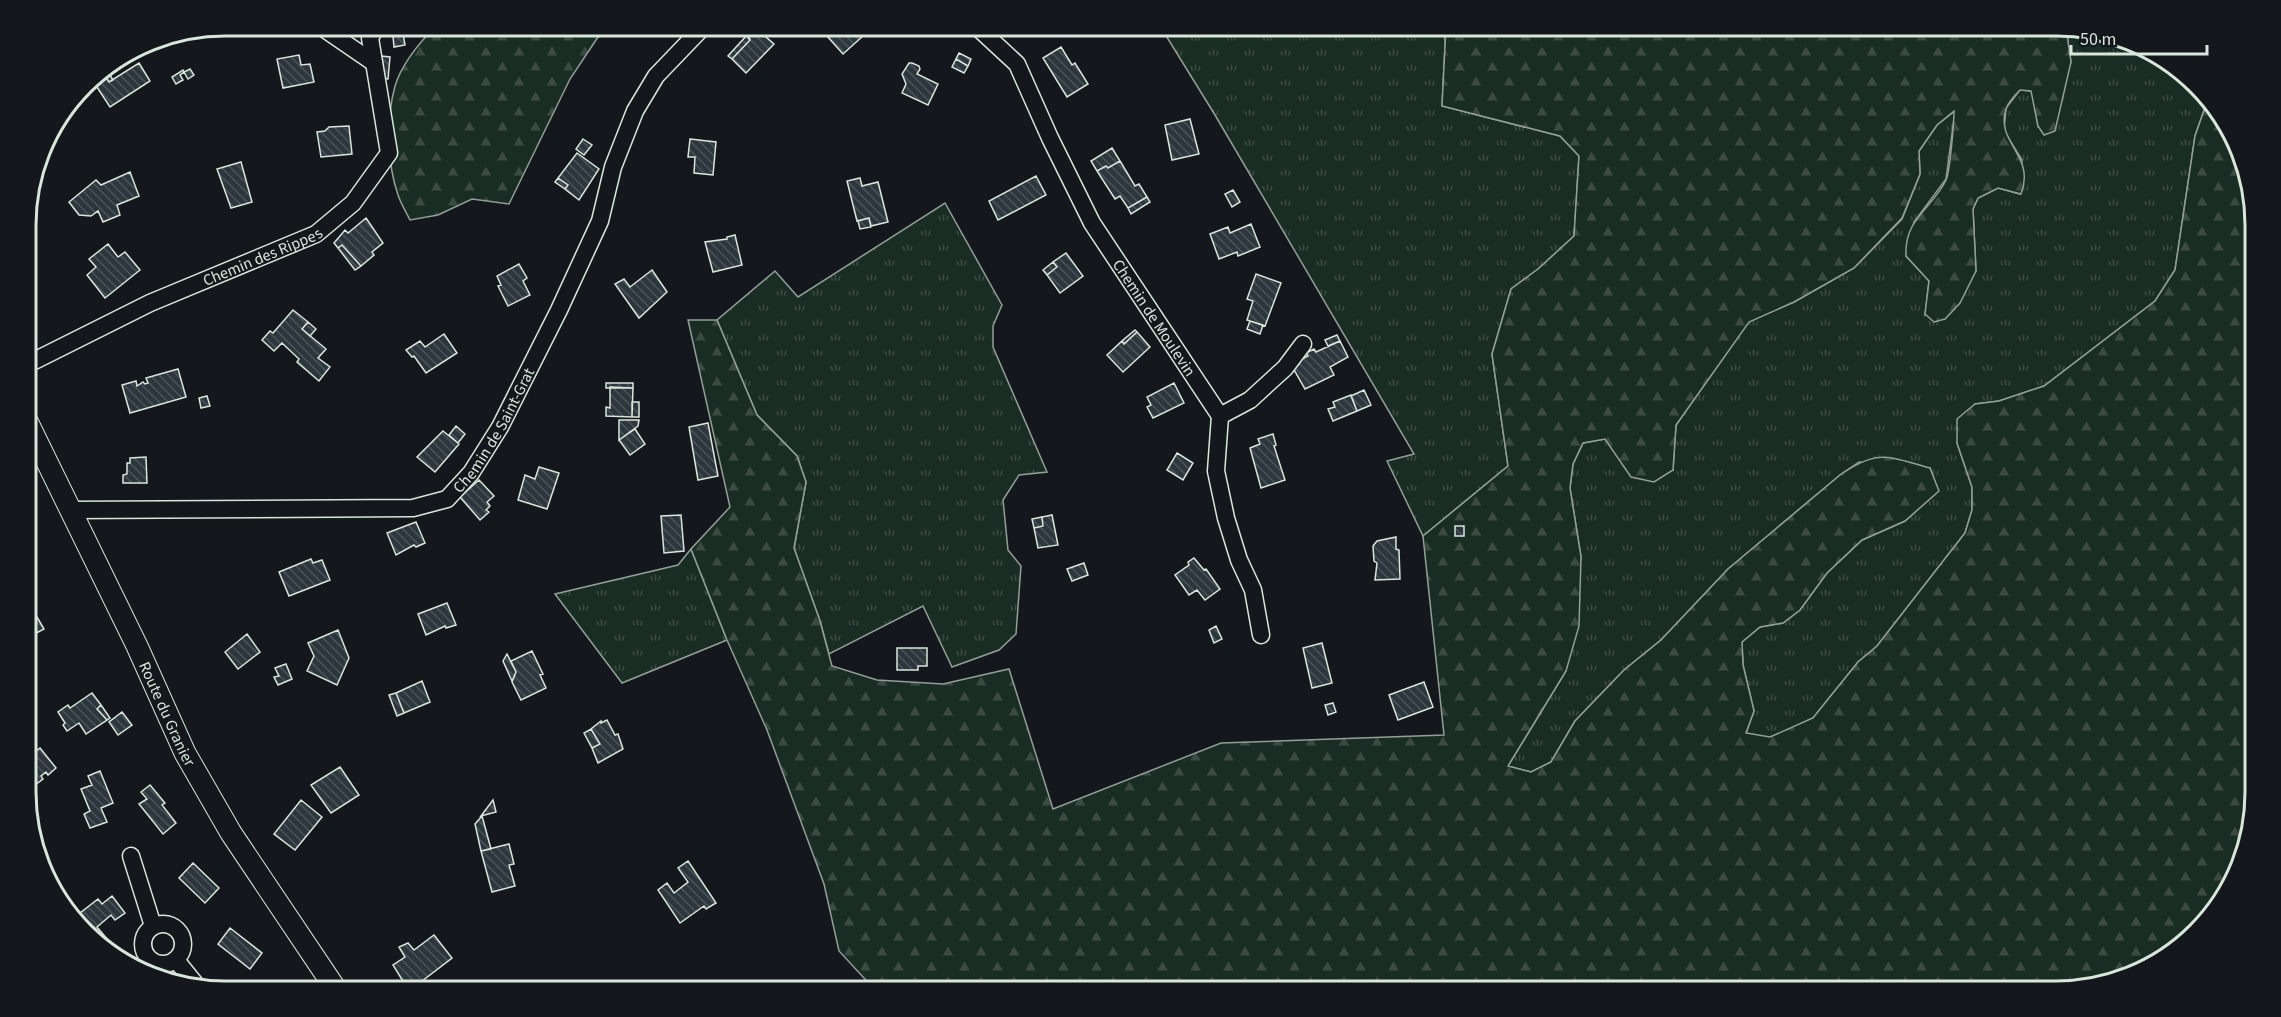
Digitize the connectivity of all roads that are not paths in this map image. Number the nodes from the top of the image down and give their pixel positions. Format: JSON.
{"nodes":[{"id":1,"x":335,"y":36,"type":"edge"},
{"id":2,"x":371,"y":36,"type":"edge"},
{"id":3,"x":694,"y":36,"type":"edge"},
{"id":4,"x":986,"y":36,"type":"edge"},
{"id":5,"x":374,"y":63,"type":"junction"},
{"id":6,"x":1303,"y":344,"type":"dead end"},
{"id":7,"x":36,"y":360,"type":"edge"},
{"id":8,"x":1220,"y":416,"type":"junction"},
{"id":9,"x":36,"y":440,"type":"edge"},
{"id":10,"x":70,"y":510,"type":"junction"},
{"id":11,"x":1261,"y":635,"type":"dead end"},
{"id":12,"x":131,"y":856,"type":"dead end"},
{"id":13,"x":153,"y":926,"type":"junction"},
{"id":14,"x":176,"y":960,"type":"junction"},
{"id":15,"x":142,"y":962,"type":"edge"},
{"id":16,"x":145,"y":963,"type":"edge"},
{"id":17,"x":190,"y":977,"type":"edge"},
{"id":18,"x":330,"y":981,"type":"edge"}],
"edges":[{"from":1,"to":5,"type":"street"},
{"from":2,"to":5,"type":"street","name":"Chemin des Rippes"},
{"from":3,"to":10,"type":"street","name":"Chemin de Saint-Grat"},
{"from":4,"to":8,"type":"street","name":"Chemin de Moulevin"},
{"from":5,"to":7,"type":"street","name":"Chemin des Rippes"},
{"from":6,"to":8,"type":"street"},
{"from":8,"to":11,"type":"street"},
{"from":9,"to":10,"type":"street","name":"Route du Granier"},
{"from":10,"to":18,"type":"street","name":"Route du Granier"},
{"from":12,"to":13,"type":"street"},
{"from":13,"to":14,"type":"street"},
{"from":13,"to":15,"type":"street"},
{"from":14,"to":16,"type":"street"},
{"from":14,"to":17,"type":"street"}]}
